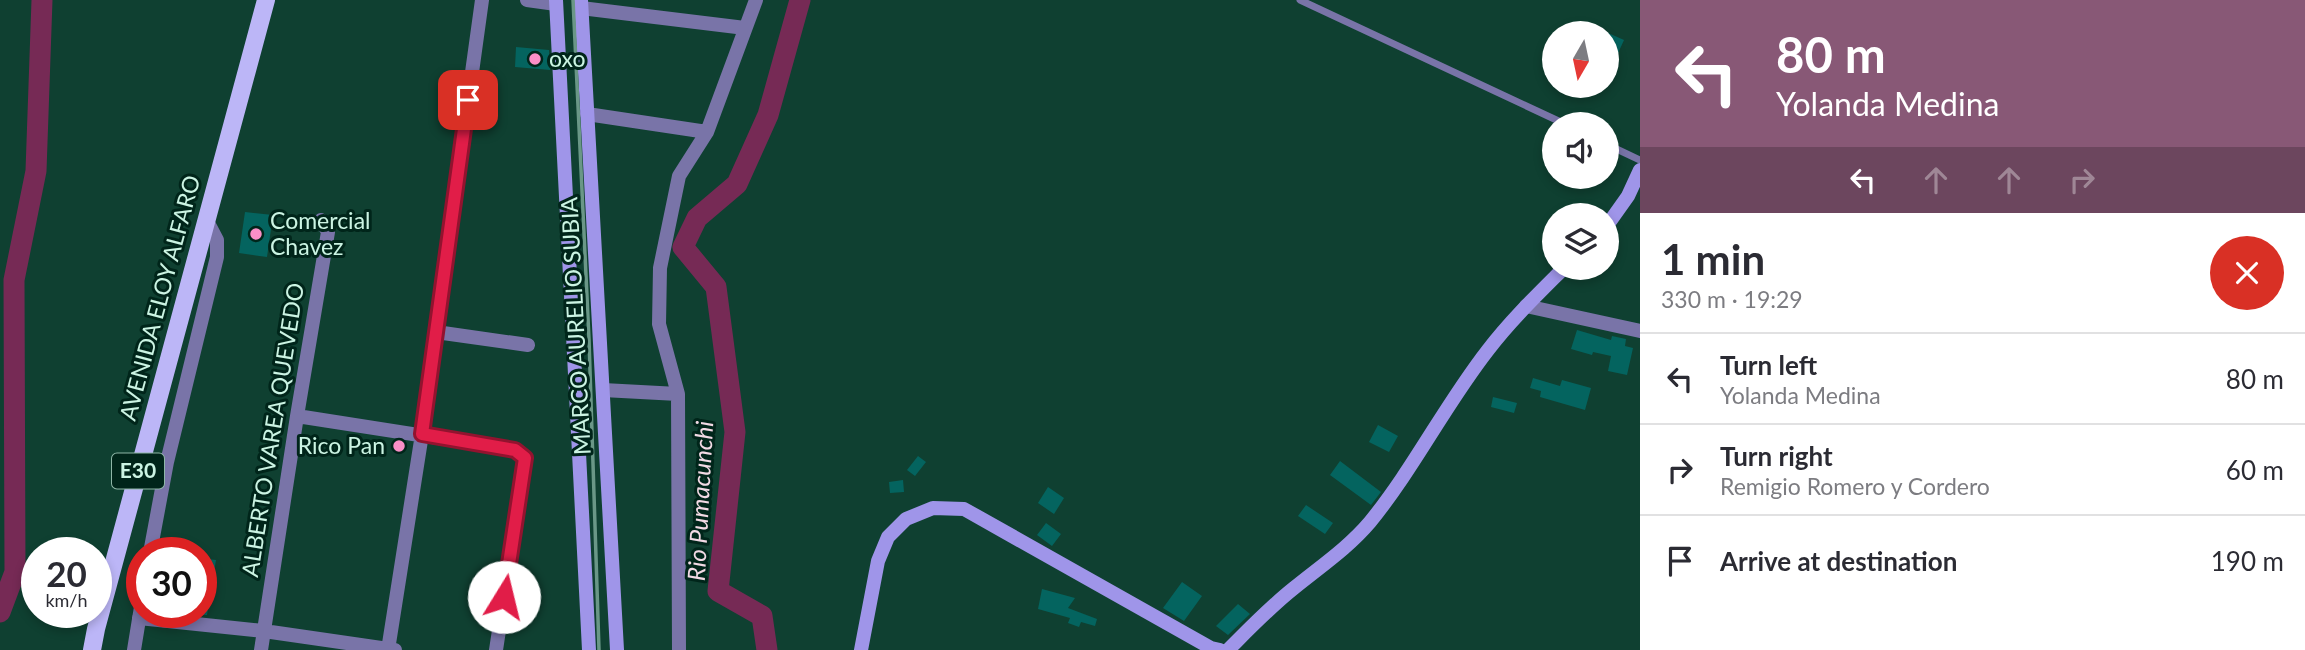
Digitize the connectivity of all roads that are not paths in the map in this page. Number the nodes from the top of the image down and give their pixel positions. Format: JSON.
{"nodes":[{"id":1,"x":266,"y":0,"type":"edge"},
{"id":2,"x":482,"y":0,"type":"edge"},
{"id":3,"x":527,"y":0,"type":"edge"},
{"id":4,"x":756,"y":0,"type":"edge"},
{"id":5,"x":1300,"y":0,"type":"edge"},
{"id":6,"x":556,"y":2,"type":"edge"},
{"id":7,"x":581,"y":4,"type":"edge"},
{"id":8,"x":745,"y":28,"type":"junction"},
{"id":9,"x":1542,"y":113,"type":"edge"},
{"id":10,"x":587,"y":114,"type":"junction"},
{"id":11,"x":707,"y":132,"type":"junction"},
{"id":12,"x":1619,"y":150,"type":"edge"},
{"id":13,"x":1640,"y":160,"type":"edge"},
{"id":14,"x":1640,"y":170,"type":"edge"},
{"id":15,"x":1619,"y":209,"type":"edge"},
{"id":16,"x":321,"y":220,"type":"dead end"},
{"id":17,"x":207,"y":221,"type":"junction"},
{"id":18,"x":1552,"y":280,"type":"edge"},
{"id":19,"x":1526,"y":306,"type":"junction"},
{"id":20,"x":1640,"y":331,"type":"edge"},
{"id":21,"x":436,"y":332,"type":"junction"},
{"id":22,"x":528,"y":345,"type":"dead end"},
{"id":23,"x":603,"y":390,"type":"junction"},
{"id":24,"x":678,"y":394,"type":"junction"},
{"id":25,"x":297,"y":416,"type":"junction"},
{"id":26,"x":422,"y":434,"type":"junction"},
{"id":27,"x":153,"y":537,"type":"edge"},
{"id":28,"x":217,"y":626,"type":"edge"},
{"id":29,"x":137,"y":628,"type":"edge"},
{"id":30,"x":264,"y":631,"type":"junction"},
{"id":31,"x":92,"y":650,"type":"edge"},
{"id":32,"x":134,"y":650,"type":"edge"},
{"id":33,"x":261,"y":650,"type":"edge"},
{"id":34,"x":391,"y":650,"type":"edge"},
{"id":35,"x":496,"y":650,"type":"edge"},
{"id":36,"x":589,"y":650,"type":"edge"},
{"id":37,"x":617,"y":650,"type":"edge"},
{"id":38,"x":679,"y":650,"type":"edge"},
{"id":39,"x":862,"y":650,"type":"edge"},
{"id":40,"x":1220,"y":650,"type":"edge"},
{"id":41,"x":1228,"y":650,"type":"edge"}],
"edges":[{"from":1,"to":17,"type":"main road","name":"AVENIDA ELOY ALFARO","number":"E30"},
{"from":2,"to":21,"type":"street"},
{"from":3,"to":6,"type":"street"},
{"from":4,"to":8,"type":"street"},
{"from":5,"to":9,"type":"lane"},
{"from":6,"to":36,"type":"main road","name":"MARCO AURELIO SUBIA"},
{"from":7,"to":8,"type":"street"},
{"from":7,"to":10,"type":"main road","name":"MARCO AURELIO SUBIA"},
{"from":8,"to":11,"type":"street"},
{"from":10,"to":11,"type":"street"},
{"from":10,"to":23,"type":"main road","name":"MARCO AURELIO SUBIA"},
{"from":11,"to":24,"type":"street"},
{"from":12,"to":13,"type":"lane"},
{"from":14,"to":15,"type":"main road"},
{"from":16,"to":25,"type":"street","name":"ALBERTO VAREA QUEVEDO"},
{"from":17,"to":27,"type":"street"},
{"from":17,"to":31,"type":"main road","name":"AVENIDA ELOY ALFARO","number":"E30"},
{"from":18,"to":19,"type":"main road"},
{"from":19,"to":20,"type":"street"},
{"from":19,"to":41,"type":"main road"},
{"from":21,"to":22,"type":"street"},
{"from":21,"to":26,"type":"street"},
{"from":23,"to":24,"type":"street"},
{"from":23,"to":37,"type":"main road","name":"MARCO AURELIO SUBIA"},
{"from":24,"to":38,"type":"street"},
{"from":25,"to":26,"type":"street"},
{"from":25,"to":30,"type":"street","name":"ALBERTO VAREA QUEVEDO"},
{"from":26,"to":34,"type":"street"},
{"from":26,"to":35,"type":"street"},
{"from":28,"to":30,"type":"street"},
{"from":29,"to":32,"type":"street"},
{"from":30,"to":33,"type":"street","name":"ALBERTO VAREA QUEVEDO"},
{"from":30,"to":34,"type":"street"},
{"from":39,"to":40,"type":"main road"}]}
